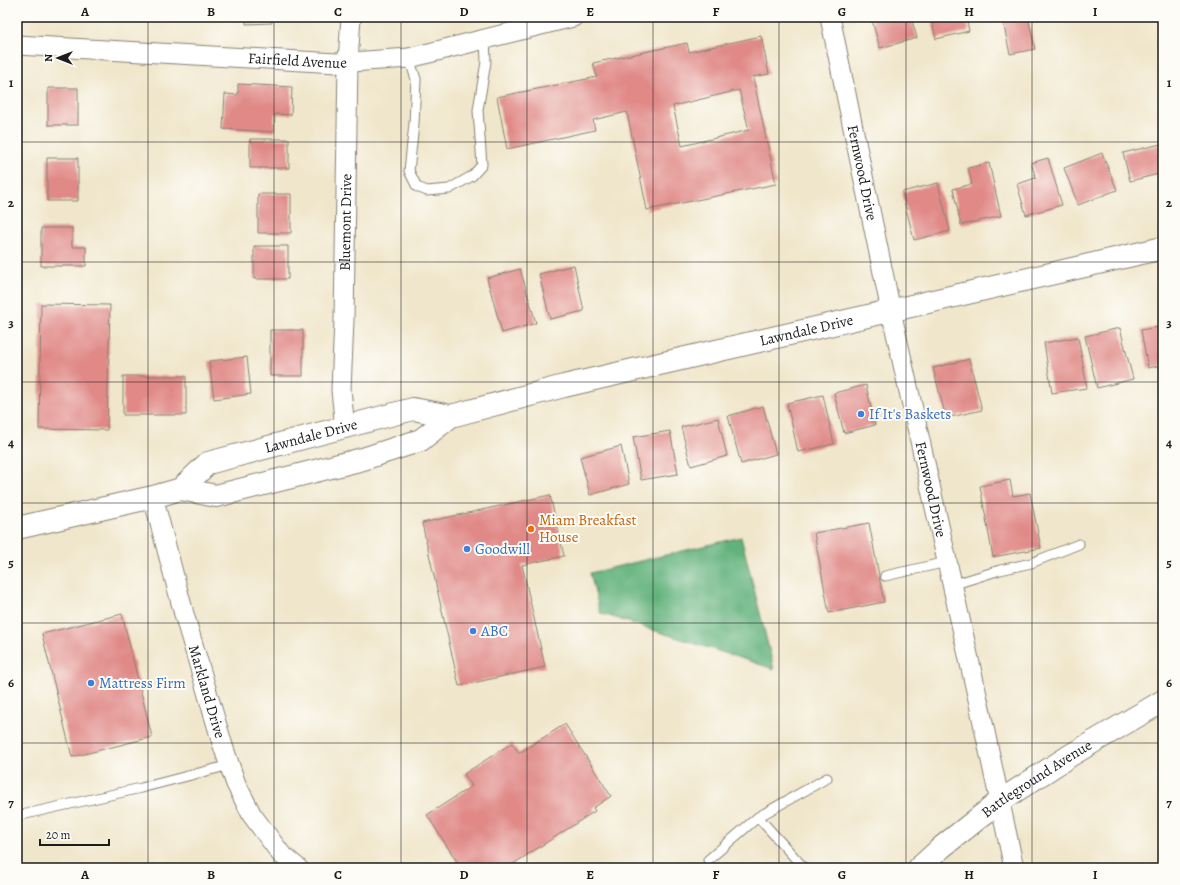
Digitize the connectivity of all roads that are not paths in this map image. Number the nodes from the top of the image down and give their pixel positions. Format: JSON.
{"nodes":[{"id":1,"x":351,"y":17,"type":"edge"},
{"id":2,"x":572,"y":17,"type":"edge"},
{"id":3,"x":830,"y":17,"type":"edge"},
{"id":4,"x":485,"y":39,"type":"junction"},
{"id":5,"x":17,"y":45,"type":"edge"},
{"id":6,"x":409,"y":58,"type":"junction"},
{"id":7,"x":348,"y":62,"type":"junction"},
{"id":8,"x":1163,"y":248,"type":"edge"},
{"id":9,"x":891,"y":311,"type":"junction"},
{"id":10,"x":451,"y":416,"type":"junction"},
{"id":11,"x":345,"y":428,"type":"junction"},
{"id":12,"x":181,"y":489,"type":"junction"},
{"id":13,"x":154,"y":497,"type":"junction"},
{"id":14,"x":17,"y":528,"type":"edge"},
{"id":15,"x":1079,"y":544,"type":"dead end"},
{"id":16,"x":947,"y":562,"type":"junction"},
{"id":17,"x":885,"y":576,"type":"dead end"},
{"id":18,"x":952,"y":585,"type":"junction"},
{"id":19,"x":1163,"y":701,"type":"edge"},
{"id":20,"x":230,"y":765,"type":"junction"},
{"id":21,"x":827,"y":778,"type":"dead end"},
{"id":22,"x":1000,"y":801,"type":"junction"},
{"id":23,"x":17,"y":816,"type":"edge"},
{"id":24,"x":758,"y":817,"type":"junction"},
{"id":25,"x":708,"y":860,"type":"dead end"},
{"id":26,"x":298,"y":868,"type":"edge"},
{"id":27,"x":804,"y":868,"type":"edge"},
{"id":28,"x":919,"y":868,"type":"edge"},
{"id":29,"x":1014,"y":868,"type":"edge"}],
"edges":[{"from":1,"to":7,"type":"street","name":"Bluemont Drive"},
{"from":2,"to":4,"type":"street","name":"Fairfield Avenue"},
{"from":3,"to":9,"type":"street","name":"Fernwood Drive"},
{"from":4,"to":6,"type":"street","name":"Fairfield Avenue"},
{"from":4,"to":6,"type":"lane"},
{"from":5,"to":7,"type":"street","name":"Fairfield Avenue"},
{"from":6,"to":7,"type":"street","name":"Fairfield Avenue"},
{"from":7,"to":11,"type":"street","name":"Bluemont Drive"},
{"from":8,"to":9,"type":"main road","name":"Lawndale Drive"},
{"from":9,"to":10,"type":"main road","name":"Lawndale Drive"},
{"from":9,"to":16,"type":"street","name":"Fernwood Drive"},
{"from":10,"to":11,"type":"main road","name":"Lawndale Drive"},
{"from":10,"to":12,"type":"main road","name":"Lawndale Drive"},
{"from":11,"to":12,"type":"main road","name":"Lawndale Drive"},
{"from":12,"to":13,"type":"main road","name":"Lawndale Drive"},
{"from":13,"to":14,"type":"main road","name":"Lawndale Drive"},
{"from":13,"to":20,"type":"street","name":"Markland Drive"},
{"from":15,"to":18,"type":"lane"},
{"from":16,"to":17,"type":"lane"},
{"from":16,"to":18,"type":"street","name":"Fernwood Drive"},
{"from":18,"to":22,"type":"street","name":"Fernwood Drive"},
{"from":19,"to":22,"type":"main road","name":"Battleground Avenue"},
{"from":20,"to":23,"type":"lane"},
{"from":20,"to":26,"type":"street","name":"Markland Drive"},
{"from":21,"to":24,"type":"lane"},
{"from":22,"to":28,"type":"main road","name":"Battleground Avenue"},
{"from":22,"to":29,"type":"street","name":"Fernwood Drive"},
{"from":24,"to":25,"type":"lane"},
{"from":24,"to":27,"type":"lane"}]}
